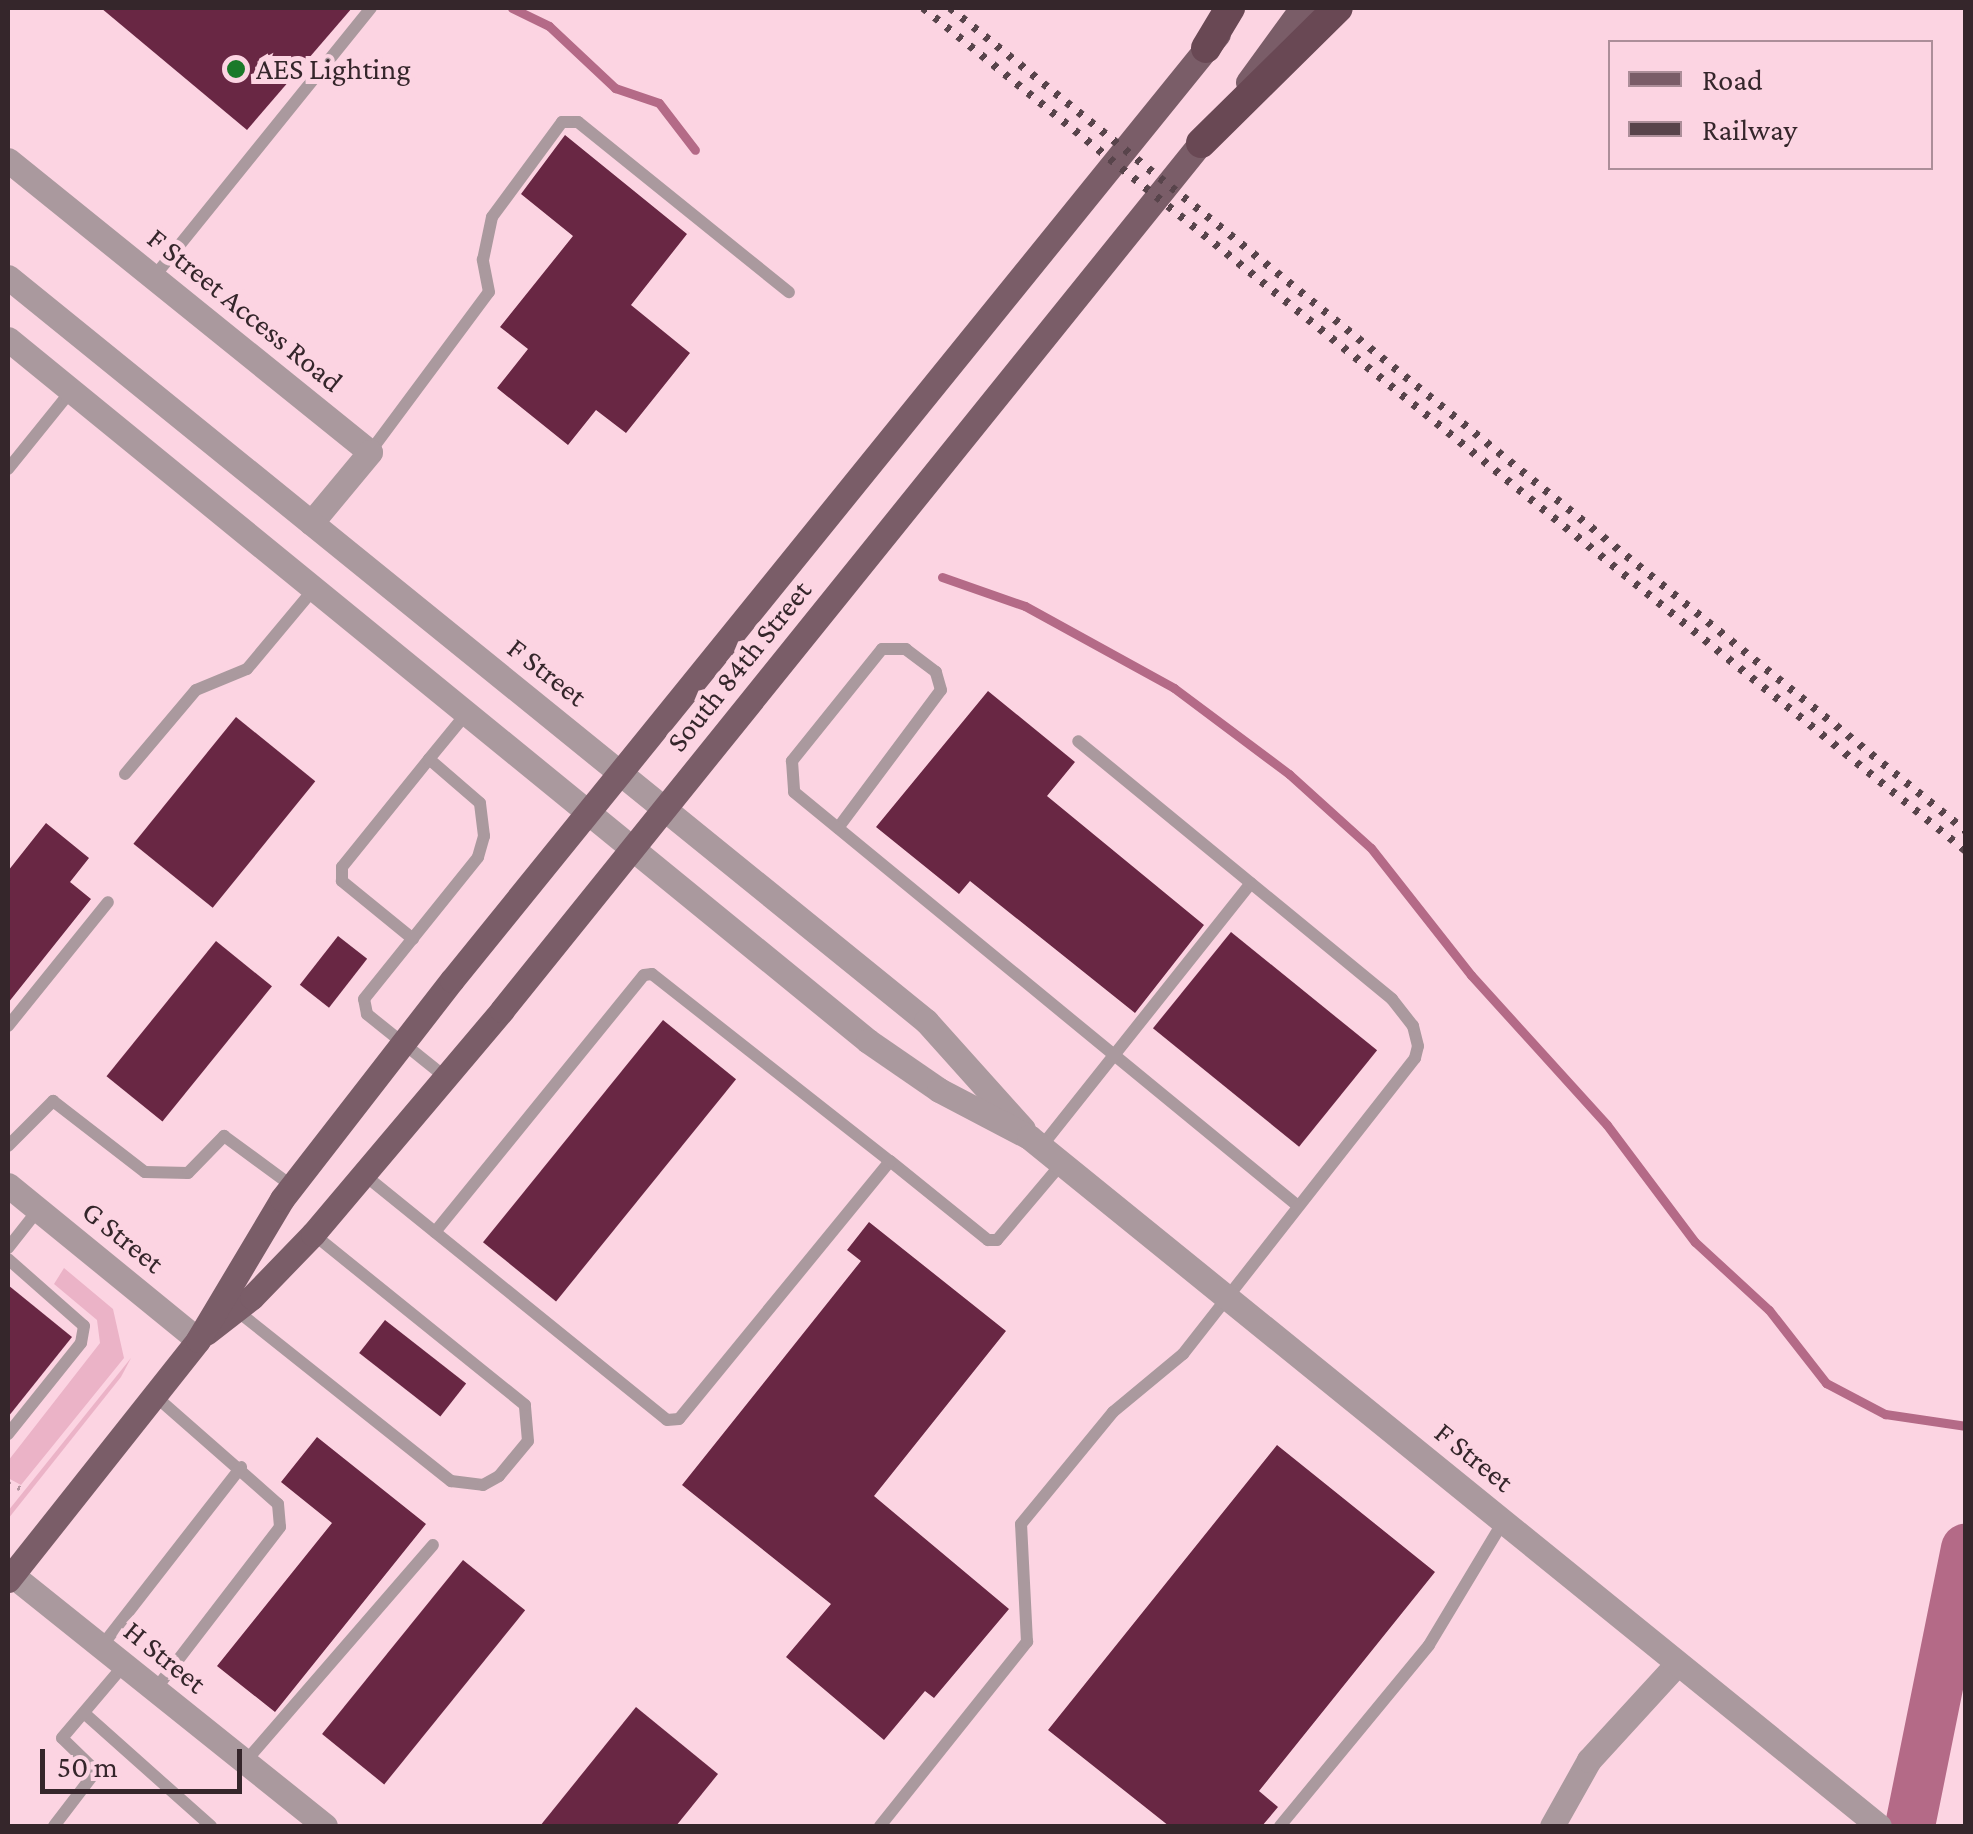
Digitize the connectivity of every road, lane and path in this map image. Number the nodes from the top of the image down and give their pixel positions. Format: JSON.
{"nodes":[{"id":1,"x":371,"y":8,"type":"edge"},
{"id":2,"x":1230,"y":8,"type":"edge"},
{"id":3,"x":1239,"y":8,"type":"edge"},
{"id":4,"x":1302,"y":8,"type":"edge"},
{"id":5,"x":1338,"y":8,"type":"edge"},
{"id":6,"x":1206,"y":48,"type":"junction"},
{"id":7,"x":1201,"y":144,"type":"junction"},
{"id":8,"x":8,"y":160,"type":"edge"},
{"id":9,"x":8,"y":278,"type":"edge"},
{"id":10,"x":153,"y":278,"type":"junction"},
{"id":11,"x":789,"y":292,"type":"dead end"},
{"id":12,"x":8,"y":339,"type":"edge"},
{"id":13,"x":71,"y":391,"type":"junction"},
{"id":14,"x":370,"y":452,"type":"junction"},
{"id":15,"x":8,"y":469,"type":"edge"},
{"id":16,"x":311,"y":523,"type":"junction"},
{"id":17,"x":314,"y":589,"type":"junction"},
{"id":18,"x":466,"y":714,"type":"junction"},
{"id":19,"x":1078,"y":741,"type":"dead end"},
{"id":20,"x":429,"y":759,"type":"junction"},
{"id":21,"x":621,"y":773,"type":"junction"},
{"id":22,"x":125,"y":774,"type":"dead end"},
{"id":23,"x":666,"y":808,"type":"junction"},
{"id":24,"x":588,"y":814,"type":"junction"},
{"id":25,"x":838,"y":828,"type":"junction"},
{"id":26,"x":632,"y":849,"type":"junction"},
{"id":27,"x":1251,"y":883,"type":"junction"},
{"id":28,"x":108,"y":902,"type":"dead end"},
{"id":29,"x":413,"y":939,"type":"junction"},
{"id":30,"x":8,"y":1026,"type":"edge"},
{"id":31,"x":402,"y":1044,"type":"junction"},
{"id":32,"x":1114,"y":1053,"type":"junction"},
{"id":33,"x":444,"y":1076,"type":"junction"},
{"id":34,"x":8,"y":1146,"type":"edge"},
{"id":35,"x":1044,"y":1149,"type":"junction"},
{"id":36,"x":890,"y":1160,"type":"junction"},
{"id":37,"x":362,"y":1173,"type":"junction"},
{"id":38,"x":8,"y":1185,"type":"edge"},
{"id":39,"x":292,"y":1186,"type":"junction"},
{"id":40,"x":1298,"y":1206,"type":"junction"},
{"id":41,"x":38,"y":1210,"type":"junction"},
{"id":42,"x":435,"y":1232,"type":"junction"},
{"id":43,"x":313,"y":1234,"type":"junction"},
{"id":44,"x":8,"y":1248,"type":"edge"},
{"id":45,"x":8,"y":1258,"type":"edge"},
{"id":46,"x":1227,"y":1298,"type":"junction"},
{"id":47,"x":236,"y":1310,"type":"junction"},
{"id":48,"x":198,"y":1340,"type":"junction"},
{"id":49,"x":154,"y":1395,"type":"junction"},
{"id":50,"x":8,"y":1434,"type":"edge"},
{"id":51,"x":241,"y":1467,"type":"junction"},
{"id":52,"x":8,"y":1482,"type":"edge"},
{"id":53,"x":22,"y":1489,"type":"dead end"},
{"id":54,"x":1502,"y":1522,"type":"junction"},
{"id":55,"x":433,"y":1544,"type":"dead end"},
{"id":56,"x":9,"y":1576,"type":"edge"},
{"id":57,"x":101,"y":1647,"type":"junction"},
{"id":58,"x":1677,"y":1664,"type":"junction"},
{"id":59,"x":124,"y":1665,"type":"junction"},
{"id":60,"x":155,"y":1690,"type":"junction"},
{"id":61,"x":84,"y":1713,"type":"junction"},
{"id":62,"x":245,"y":1762,"type":"junction"},
{"id":63,"x":54,"y":1826,"type":"edge"},
{"id":64,"x":211,"y":1826,"type":"edge"},
{"id":65,"x":326,"y":1826,"type":"edge"},
{"id":66,"x":880,"y":1826,"type":"edge"},
{"id":67,"x":1280,"y":1826,"type":"edge"},
{"id":68,"x":1552,"y":1826,"type":"edge"},
{"id":69,"x":1878,"y":1826,"type":"edge"}],
"edges":[{"from":1,"to":10,"type":"lane"},
{"from":2,"to":6,"type":"highway"},
{"from":3,"to":6,"type":"main road","name":"South 84th Street"},
{"from":4,"to":7,"type":"main road","name":"South 84th Street"},
{"from":5,"to":7,"type":"highway"},
{"from":6,"to":21,"type":"main road","name":"South 84th Street"},
{"from":7,"to":23,"type":"main road","name":"South 84th Street"},
{"from":8,"to":10,"type":"street","name":"F Street Access Road"},
{"from":9,"to":16,"type":"street","name":"F Street"},
{"from":10,"to":14,"type":"street","name":"F Street Access Road"},
{"from":11,"to":14,"type":"lane"},
{"from":12,"to":13,"type":"street","name":"F Street"},
{"from":13,"to":15,"type":"lane"},
{"from":13,"to":17,"type":"street","name":"F Street"},
{"from":14,"to":16,"type":"street"},
{"from":16,"to":21,"type":"street","name":"F Street"},
{"from":17,"to":18,"type":"street","name":"F Street"},
{"from":17,"to":22,"type":"lane"},
{"from":18,"to":20,"type":"lane"},
{"from":18,"to":24,"type":"street","name":"F Street"},
{"from":19,"to":27,"type":"lane"},
{"from":20,"to":29,"type":"lane"},
{"from":20,"to":29,"type":"lane"},
{"from":21,"to":23,"type":"street","name":"F Street"},
{"from":21,"to":24,"type":"main road","name":"South 84th Street"},
{"from":23,"to":26,"type":"main road","name":"South 84th Street"},
{"from":23,"to":35,"type":"street","name":"F Street"},
{"from":24,"to":26,"type":"street","name":"F Street"},
{"from":24,"to":31,"type":"main road","name":"South 84th Street"},
{"from":25,"to":25,"type":"lane"},
{"from":25,"to":32,"type":"lane"},
{"from":26,"to":33,"type":"main road","name":"South 84th Street"},
{"from":26,"to":35,"type":"street","name":"F Street"},
{"from":27,"to":32,"type":"lane"},
{"from":27,"to":40,"type":"lane"},
{"from":28,"to":30,"type":"lane"},
{"from":29,"to":31,"type":"lane"},
{"from":31,"to":33,"type":"lane"},
{"from":31,"to":39,"type":"main road","name":"South 84th Street"},
{"from":32,"to":35,"type":"lane"},
{"from":32,"to":40,"type":"lane"},
{"from":33,"to":37,"type":"main road","name":"South 84th Street"},
{"from":34,"to":39,"type":"lane"},
{"from":35,"to":36,"type":"lane"},
{"from":35,"to":46,"type":"street","name":"F Street"},
{"from":36,"to":42,"type":"lane"},
{"from":36,"to":42,"type":"lane"},
{"from":37,"to":42,"type":"lane"},
{"from":37,"to":43,"type":"main road","name":"South 84th Street"},
{"from":38,"to":41,"type":"street","name":"G Street"},
{"from":39,"to":48,"type":"main road","name":"South 84th Street"},
{"from":40,"to":46,"type":"lane"},
{"from":41,"to":44,"type":"lane"},
{"from":41,"to":48,"type":"street","name":"G Street"},
{"from":43,"to":47,"type":"main road","name":"South 84th Street"},
{"from":43,"to":47,"type":"lane"},
{"from":45,"to":50,"type":"lane"},
{"from":46,"to":54,"type":"street","name":"F Street"},
{"from":46,"to":66,"type":"lane"},
{"from":47,"to":48,"type":"main road","name":"South 84th Street"},
{"from":48,"to":49,"type":"main road","name":"South 84th Street"},
{"from":49,"to":51,"type":"lane"},
{"from":49,"to":56,"type":"main road","name":"South 84th Street"},
{"from":51,"to":57,"type":"lane"},
{"from":51,"to":60,"type":"lane"},
{"from":52,"to":53,"type":"path"},
{"from":54,"to":58,"type":"street","name":"F Street"},
{"from":54,"to":67,"type":"lane"},
{"from":55,"to":62,"type":"lane"},
{"from":56,"to":57,"type":"street","name":"H Street"},
{"from":57,"to":59,"type":"street","name":"H Street"},
{"from":58,"to":68,"type":"street"},
{"from":58,"to":69,"type":"street","name":"F Street"},
{"from":59,"to":60,"type":"street","name":"H Street"},
{"from":59,"to":61,"type":"lane"},
{"from":60,"to":62,"type":"street","name":"H Street"},
{"from":61,"to":63,"type":"lane"},
{"from":61,"to":64,"type":"lane"},
{"from":62,"to":65,"type":"street","name":"H Street"}]}
